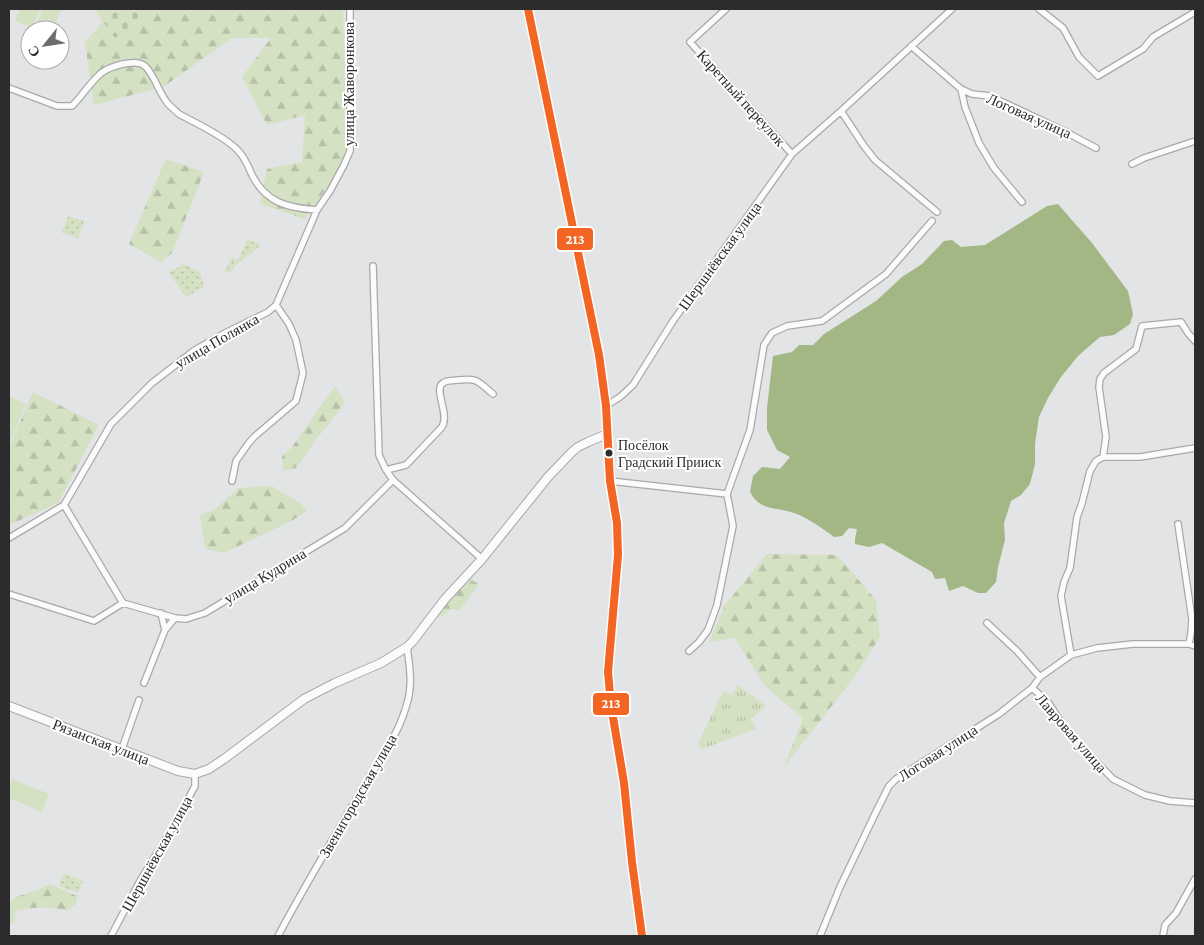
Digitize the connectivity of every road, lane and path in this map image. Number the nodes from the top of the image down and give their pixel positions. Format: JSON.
{"nodes":[{"id":1,"x":350,"y":9,"type":"edge"},
{"id":2,"x":528,"y":9,"type":"edge"},
{"id":3,"x":726,"y":9,"type":"edge"},
{"id":4,"x":952,"y":9,"type":"edge"},
{"id":5,"x":1039,"y":9,"type":"edge"},
{"id":6,"x":1195,"y":12,"type":"edge"},
{"id":7,"x":911,"y":46,"type":"junction"},
{"id":8,"x":9,"y":88,"type":"edge"},
{"id":9,"x":961,"y":89,"type":"junction"},
{"id":10,"x":841,"y":111,"type":"junction"},
{"id":11,"x":1195,"y":141,"type":"edge"},
{"id":12,"x":1096,"y":148,"type":"dead end"},
{"id":13,"x":792,"y":154,"type":"junction"},
{"id":14,"x":1132,"y":164,"type":"dead end"},
{"id":15,"x":1022,"y":202,"type":"dead end"},
{"id":16,"x":317,"y":210,"type":"junction"},
{"id":17,"x":937,"y":212,"type":"dead end"},
{"id":18,"x":932,"y":222,"type":"dead end"},
{"id":19,"x":373,"y":266,"type":"dead end"},
{"id":20,"x":276,"y":305,"type":"junction"},
{"id":21,"x":1195,"y":341,"type":"edge"},
{"id":22,"x":492,"y":394,"type":"dead end"},
{"id":23,"x":606,"y":406,"type":"junction"},
{"id":24,"x":607,"y":434,"type":"junction"},
{"id":25,"x":1195,"y":448,"type":"edge"},
{"id":26,"x":1102,"y":457,"type":"junction"},
{"id":27,"x":386,"y":470,"type":"junction"},
{"id":28,"x":393,"y":480,"type":"junction"},
{"id":29,"x":232,"y":481,"type":"dead end"},
{"id":30,"x":610,"y":481,"type":"junction"},
{"id":31,"x":727,"y":494,"type":"junction"},
{"id":32,"x":64,"y":505,"type":"junction"},
{"id":33,"x":1178,"y":524,"type":"dead end"},
{"id":34,"x":9,"y":538,"type":"edge"},
{"id":35,"x":482,"y":560,"type":"junction"},
{"id":36,"x":9,"y":594,"type":"edge"},
{"id":37,"x":123,"y":603,"type":"junction"},
{"id":38,"x":161,"y":613,"type":"junction"},
{"id":39,"x":175,"y":618,"type":"junction"},
{"id":40,"x":986,"y":623,"type":"dead end"},
{"id":41,"x":165,"y":630,"type":"junction"},
{"id":42,"x":1192,"y":645,"type":"edge"},
{"id":43,"x":407,"y":647,"type":"junction"},
{"id":44,"x":689,"y":651,"type":"dead end"},
{"id":45,"x":1071,"y":656,"type":"junction"},
{"id":46,"x":1040,"y":677,"type":"junction"},
{"id":47,"x":144,"y":683,"type":"dead end"},
{"id":48,"x":1032,"y":688,"type":"junction"},
{"id":49,"x":139,"y":700,"type":"dead end"},
{"id":50,"x":9,"y":706,"type":"edge"},
{"id":51,"x":122,"y":749,"type":"junction"},
{"id":52,"x":195,"y":774,"type":"junction"},
{"id":53,"x":1195,"y":803,"type":"edge"},
{"id":54,"x":1195,"y":879,"type":"edge"},
{"id":55,"x":111,"y":936,"type":"edge"},
{"id":56,"x":278,"y":936,"type":"edge"},
{"id":57,"x":642,"y":936,"type":"edge"},
{"id":58,"x":820,"y":936,"type":"edge"},
{"id":59,"x":1163,"y":936,"type":"edge"}],
"edges":[{"from":1,"to":16,"type":"street","name":"улица Жаворонкова"},
{"from":2,"to":23,"type":"street"},
{"from":3,"to":13,"type":"street","name":"Каретный переулок"},
{"from":4,"to":7,"type":"street","name":"Шершнёвская улица"},
{"from":5,"to":6,"type":"street"},
{"from":7,"to":9,"type":"street"},
{"from":7,"to":10,"type":"street","name":"Шершнёвская улица"},
{"from":8,"to":16,"type":"street"},
{"from":9,"to":12,"type":"street","name":"Логовая улица"},
{"from":9,"to":15,"type":"street"},
{"from":10,"to":13,"type":"street","name":"Шершнёвская улица"},
{"from":10,"to":17,"type":"street"},
{"from":11,"to":14,"type":"street"},
{"from":13,"to":23,"type":"street","name":"Шершнёвская улица"},
{"from":16,"to":20,"type":"street","name":"улица Полянка"},
{"from":18,"to":31,"type":"street"},
{"from":19,"to":27,"type":"street"},
{"from":20,"to":29,"type":"street"},
{"from":20,"to":32,"type":"street","name":"улица Полянка"},
{"from":21,"to":26,"type":"street"},
{"from":22,"to":27,"type":"street"},
{"from":23,"to":24,"type":"street"},
{"from":24,"to":30,"type":"street"},
{"from":24,"to":35,"type":"street"},
{"from":25,"to":26,"type":"street"},
{"from":26,"to":45,"type":"street"},
{"from":27,"to":28,"type":"street"},
{"from":28,"to":35,"type":"street"},
{"from":28,"to":39,"type":"street","name":"улица Кудрина"},
{"from":30,"to":31,"type":"street"},
{"from":30,"to":57,"type":"street"},
{"from":31,"to":44,"type":"street"},
{"from":32,"to":34,"type":"street","name":"улица Полянка"},
{"from":32,"to":37,"type":"street"},
{"from":33,"to":42,"type":"street","name":"Логовая улица"},
{"from":35,"to":43,"type":"street"},
{"from":36,"to":37,"type":"street"},
{"from":37,"to":38,"type":"street"},
{"from":38,"to":39,"type":"street"},
{"from":38,"to":41,"type":"street"},
{"from":39,"to":41,"type":"street"},
{"from":40,"to":46,"type":"street"},
{"from":41,"to":47,"type":"street"},
{"from":42,"to":45,"type":"street","name":"Логовая улица"},
{"from":43,"to":52,"type":"street"},
{"from":43,"to":56,"type":"street","name":"Звенигородская улица"},
{"from":45,"to":46,"type":"street","name":"Логовая улица"},
{"from":46,"to":48,"type":"street","name":"Логовая улица"},
{"from":48,"to":53,"type":"street","name":"Лавровая улица"},
{"from":48,"to":58,"type":"street","name":"Логовая улица"},
{"from":49,"to":51,"type":"street"},
{"from":50,"to":51,"type":"street","name":"Рязанская улица"},
{"from":51,"to":52,"type":"street","name":"Рязанская улица"},
{"from":52,"to":55,"type":"street","name":"Шершнёвская улица"},
{"from":54,"to":59,"type":"street"}]}
